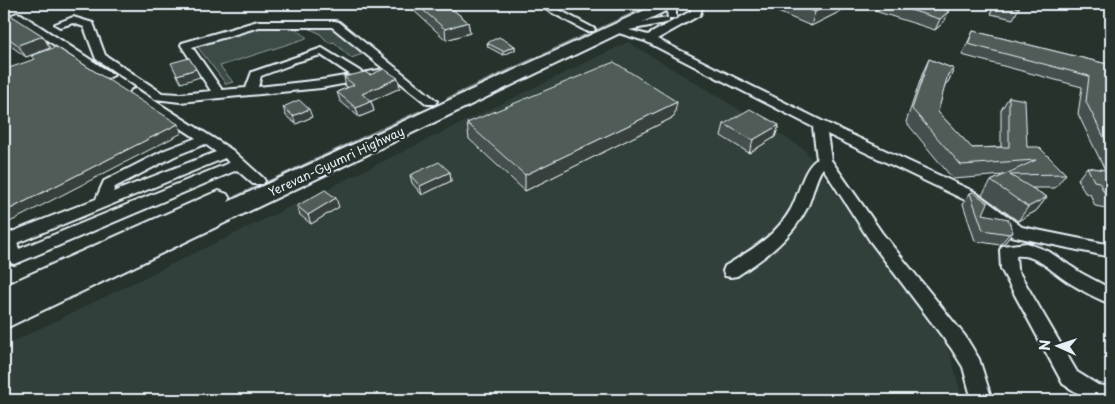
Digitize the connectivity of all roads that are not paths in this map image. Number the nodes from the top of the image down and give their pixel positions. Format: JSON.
{"nodes":[{"id":1,"x":541,"y":4,"type":"edge"},
{"id":2,"x":646,"y":4,"type":"edge"},
{"id":3,"x":698,"y":4,"type":"edge"},
{"id":4,"x":669,"y":11,"type":"edge"},
{"id":5,"x":4,"y":21,"type":"edge"},
{"id":6,"x":60,"y":24,"type":"dead end"},
{"id":7,"x":590,"y":29,"type":"junction"},
{"id":8,"x":616,"y":29,"type":"junction"},
{"id":9,"x":649,"y":39,"type":"junction"},
{"id":10,"x":67,"y":47,"type":"junction"},
{"id":11,"x":49,"y":54,"type":"edge"},
{"id":12,"x":393,"y":71,"type":"junction"},
{"id":13,"x":362,"y":77,"type":"junction"},
{"id":14,"x":251,"y":90,"type":"junction"},
{"id":15,"x":218,"y":93,"type":"junction"},
{"id":16,"x":432,"y":106,"type":"junction"},
{"id":17,"x":819,"y":126,"type":"junction"},
{"id":18,"x":206,"y":139,"type":"junction"},
{"id":19,"x":227,"y":154,"type":"junction"},
{"id":20,"x":824,"y":160,"type":"junction"},
{"id":21,"x":239,"y":164,"type":"junction"},
{"id":22,"x":258,"y":181,"type":"junction"},
{"id":23,"x":102,"y":202,"type":"junction"},
{"id":24,"x":1111,"y":240,"type":"edge"},
{"id":25,"x":6,"y":241,"type":"edge"},
{"id":26,"x":1084,"y":244,"type":"junction"},
{"id":27,"x":1111,"y":251,"type":"edge"},
{"id":28,"x":731,"y":271,"type":"dead end"},
{"id":29,"x":1111,"y":297,"type":"edge"},
{"id":30,"x":4,"y":300,"type":"edge"},
{"id":31,"x":1111,"y":396,"type":"edge"},
{"id":32,"x":982,"y":400,"type":"edge"}],
"edges":[{"from":1,"to":7,"type":"street"},
{"from":2,"to":7,"type":"highway","name":"Yerevan-Gyumri Highway"},
{"from":3,"to":9,"type":"street"},
{"from":4,"to":8,"type":"highway","name":"Yerevan-Gyumri Highway"},
{"from":5,"to":10,"type":"street"},
{"from":6,"to":15,"type":"street"},
{"from":7,"to":16,"type":"highway","name":"Yerevan-Gyumri Highway"},
{"from":8,"to":9,"type":"street"},
{"from":8,"to":16,"type":"highway","name":"Yerevan-Gyumri Highway"},
{"from":9,"to":17,"type":"street"},
{"from":10,"to":11,"type":"street"},
{"from":10,"to":18,"type":"street"},
{"from":12,"to":13,"type":"street"},
{"from":12,"to":15,"type":"street"},
{"from":12,"to":16,"type":"street"},
{"from":13,"to":14,"type":"street"},
{"from":13,"to":14,"type":"street"},
{"from":14,"to":15,"type":"street"},
{"from":16,"to":22,"type":"highway","name":"Yerevan-Gyumri Highway"},
{"from":16,"to":30,"type":"highway","name":"Yerevan-Gyumri Highway"},
{"from":17,"to":20,"type":"street"},
{"from":17,"to":26,"type":"street"},
{"from":18,"to":19,"type":"street"},
{"from":18,"to":23,"type":"street"},
{"from":19,"to":21,"type":"street"},
{"from":19,"to":23,"type":"street"},
{"from":20,"to":28,"type":"street"},
{"from":20,"to":32,"type":"street"},
{"from":21,"to":22,"type":"street"},
{"from":21,"to":25,"type":"street"},
{"from":22,"to":30,"type":"highway","name":"Yerevan-Gyumri Highway"},
{"from":23,"to":25,"type":"street"},
{"from":24,"to":26,"type":"street"},
{"from":26,"to":27,"type":"street"},
{"from":29,"to":31,"type":"street"}]}
